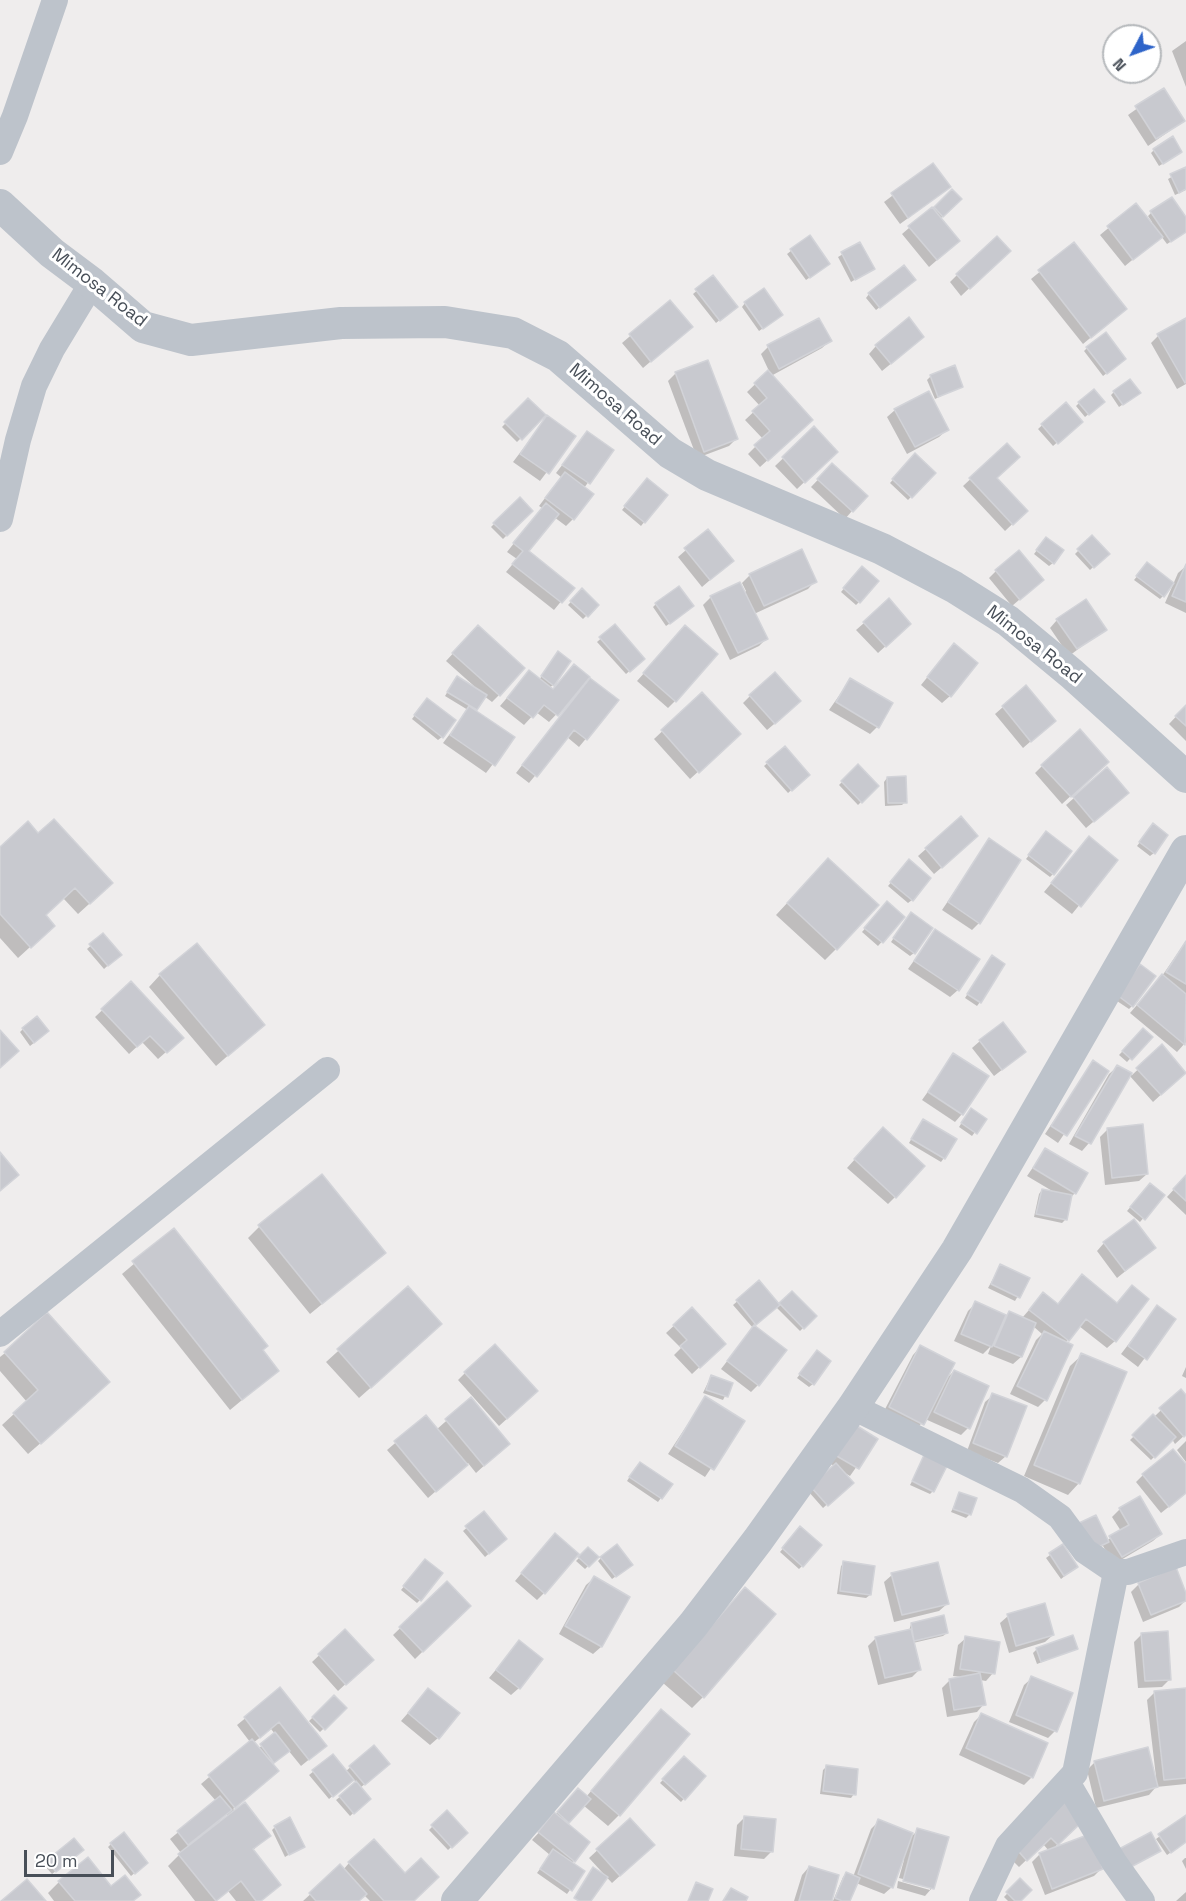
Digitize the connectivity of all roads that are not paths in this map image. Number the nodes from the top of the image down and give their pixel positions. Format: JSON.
{"nodes":[{"id":1,"x":55,"y":0,"type":"edge"},
{"id":2,"x":0,"y":152,"type":"edge"},
{"id":3,"x":0,"y":205,"type":"edge"},
{"id":4,"x":92,"y":283,"type":"junction"},
{"id":5,"x":0,"y":519,"type":"edge"},
{"id":6,"x":1186,"y":777,"type":"edge"},
{"id":7,"x":1186,"y":851,"type":"edge"},
{"id":8,"x":327,"y":1070,"type":"dead end"},
{"id":9,"x":0,"y":1334,"type":"edge"},
{"id":10,"x":854,"y":1407,"type":"junction"},
{"id":11,"x":1186,"y":1552,"type":"edge"},
{"id":12,"x":1116,"y":1572,"type":"junction"},
{"id":13,"x":1067,"y":1782,"type":"junction"},
{"id":14,"x":457,"y":1901,"type":"edge"},
{"id":15,"x":982,"y":1901,"type":"edge"},
{"id":16,"x":1142,"y":1901,"type":"edge"}],
"edges":[{"from":1,"to":2,"type":"street"},
{"from":3,"to":4,"type":"street","name":"Mimosa Road"},
{"from":4,"to":5,"type":"street"},
{"from":4,"to":6,"type":"street","name":"Mimosa Road"},
{"from":7,"to":10,"type":"street"},
{"from":8,"to":9,"type":"street"},
{"from":10,"to":12,"type":"street"},
{"from":10,"to":14,"type":"street"},
{"from":11,"to":12,"type":"street"},
{"from":12,"to":13,"type":"street"},
{"from":13,"to":15,"type":"street"},
{"from":13,"to":16,"type":"street"}]}
